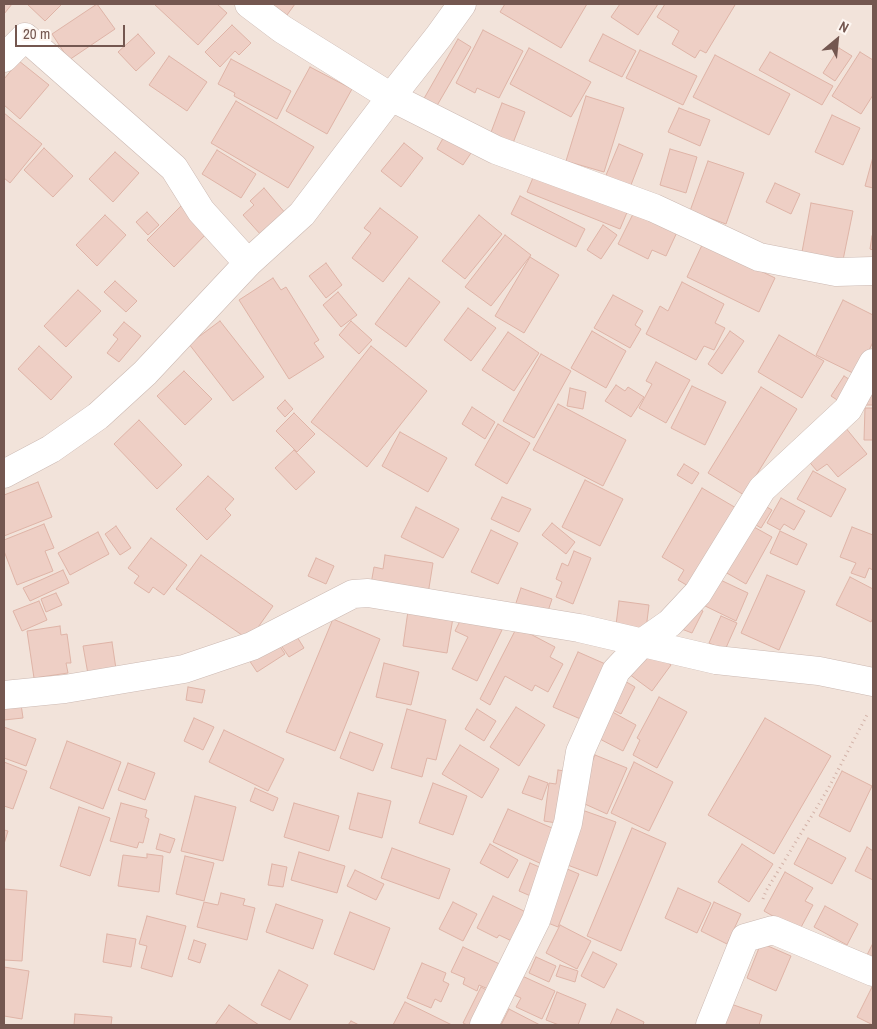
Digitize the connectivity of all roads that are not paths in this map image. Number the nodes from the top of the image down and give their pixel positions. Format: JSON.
{"nodes":[{"id":1,"x":249,"y":4,"type":"edge"},
{"id":2,"x":462,"y":4,"type":"edge"},
{"id":3,"x":4,"y":58,"type":"edge"},
{"id":4,"x":391,"y":97,"type":"junction"},
{"id":5,"x":248,"y":263,"type":"junction"},
{"id":6,"x":873,"y":271,"type":"edge"},
{"id":7,"x":873,"y":363,"type":"edge"},
{"id":8,"x":4,"y":474,"type":"edge"},
{"id":9,"x":643,"y":642,"type":"junction"},
{"id":10,"x":873,"y":682,"type":"edge"},
{"id":11,"x":4,"y":695,"type":"edge"},
{"id":12,"x":873,"y":972,"type":"edge"},
{"id":13,"x":484,"y":1025,"type":"edge"},
{"id":14,"x":710,"y":1025,"type":"edge"}],
"edges":[{"from":1,"to":4,"type":"street"},
{"from":2,"to":4,"type":"street"},
{"from":3,"to":5,"type":"street"},
{"from":4,"to":5,"type":"street"},
{"from":4,"to":6,"type":"street"},
{"from":5,"to":8,"type":"street"},
{"from":7,"to":9,"type":"street"},
{"from":9,"to":10,"type":"street"},
{"from":9,"to":11,"type":"street"},
{"from":9,"to":13,"type":"street"},
{"from":12,"to":14,"type":"street"}]}
